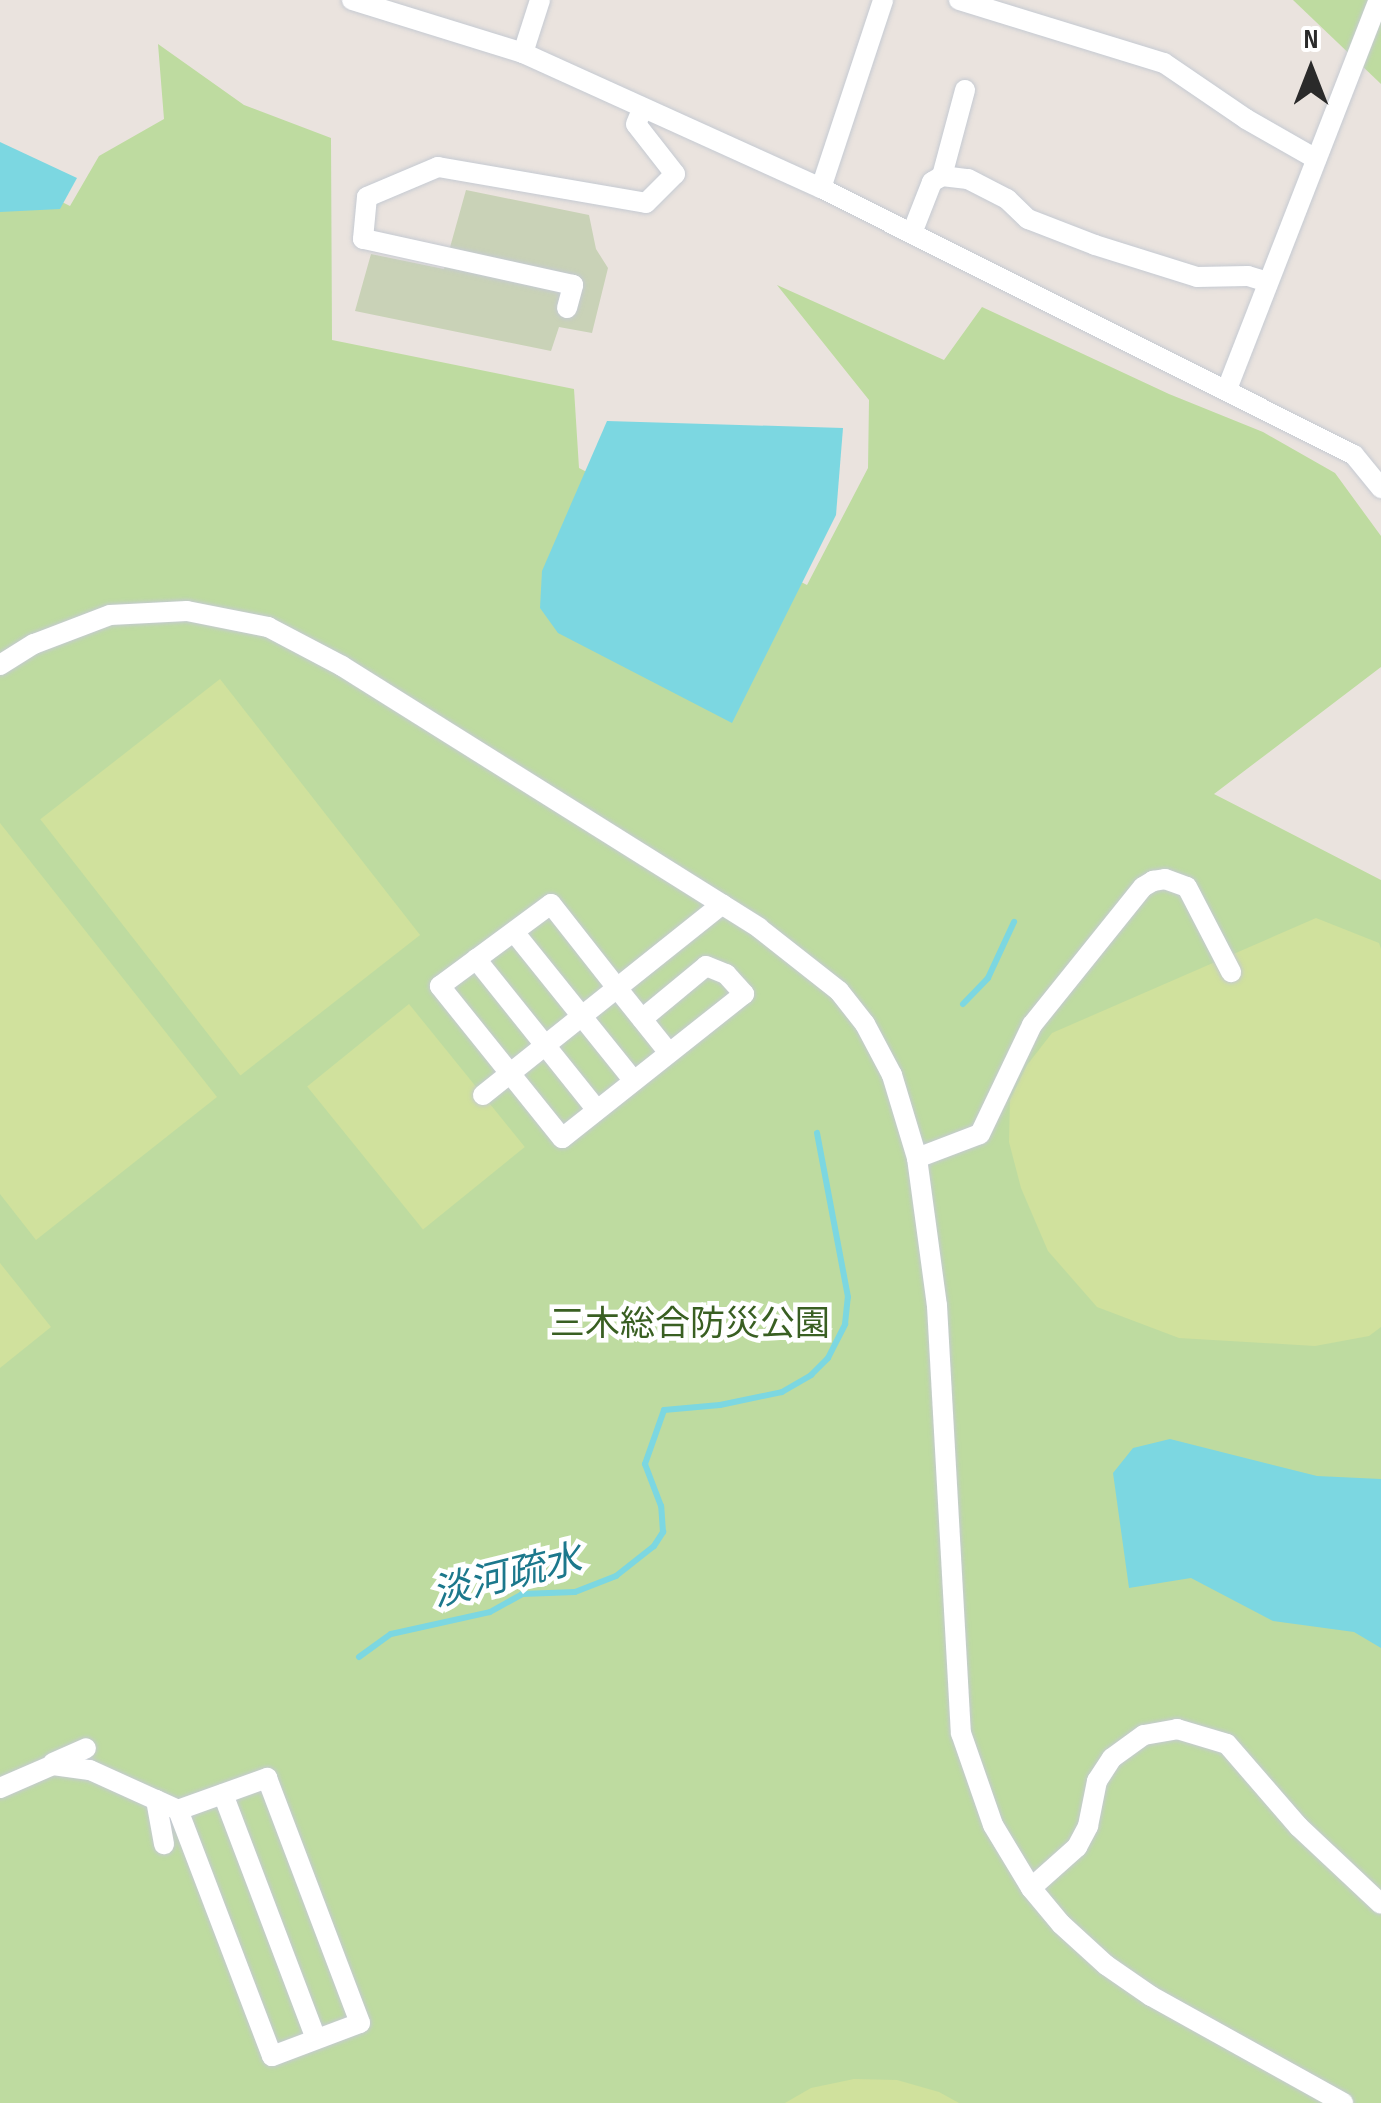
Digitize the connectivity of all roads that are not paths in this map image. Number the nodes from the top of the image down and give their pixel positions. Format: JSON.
{"nodes":[{"id":1,"x":352,"y":0,"type":"edge"},
{"id":2,"x":540,"y":0,"type":"edge"},
{"id":3,"x":883,"y":0,"type":"edge"},
{"id":4,"x":959,"y":0,"type":"edge"},
{"id":5,"x":1379,"y":0,"type":"edge"},
{"id":6,"x":522,"y":53,"type":"junction"},
{"id":7,"x":965,"y":90,"type":"dead end"},
{"id":8,"x":642,"y":110,"type":"junction"},
{"id":9,"x":1316,"y":158,"type":"junction"},
{"id":10,"x":942,"y":176,"type":"junction"},
{"id":11,"x":821,"y":188,"type":"junction"},
{"id":12,"x":912,"y":233,"type":"junction"},
{"id":13,"x":1268,"y":282,"type":"junction"},
{"id":14,"x":567,"y":308,"type":"dead end"},
{"id":15,"x":1227,"y":389,"type":"junction"},
{"id":16,"x":1381,"y":488,"type":"edge"},
{"id":17,"x":0,"y":665,"type":"edge"},
{"id":18,"x":722,"y":904,"type":"junction"},
{"id":19,"x":514,"y":932,"type":"junction"},
{"id":20,"x":476,"y":959,"type":"junction"},
{"id":21,"x":1231,"y":972,"type":"dead end"},
{"id":22,"x":617,"y":988,"type":"junction"},
{"id":23,"x":582,"y":1016,"type":"junction"},
{"id":24,"x":642,"y":1019,"type":"junction"},
{"id":25,"x":546,"y":1045,"type":"junction"},
{"id":26,"x":669,"y":1053,"type":"junction"},
{"id":27,"x":510,"y":1073,"type":"junction"},
{"id":28,"x":634,"y":1081,"type":"junction"},
{"id":29,"x":483,"y":1095,"type":"dead end"},
{"id":30,"x":598,"y":1110,"type":"junction"},
{"id":31,"x":917,"y":1158,"type":"junction"},
{"id":32,"x":86,"y":1748,"type":"dead end"},
{"id":33,"x":42,"y":1768,"type":"junction"},
{"id":34,"x":0,"y":1788,"type":"edge"},
{"id":35,"x":223,"y":1794,"type":"junction"},
{"id":36,"x":156,"y":1800,"type":"junction"},
{"id":37,"x":178,"y":1810,"type":"junction"},
{"id":38,"x":164,"y":1844,"type":"dead end"},
{"id":39,"x":1031,"y":1888,"type":"junction"},
{"id":40,"x":1381,"y":1904,"type":"edge"},
{"id":41,"x":316,"y":2039,"type":"junction"},
{"id":42,"x":1343,"y":2103,"type":"edge"}],
"edges":[{"from":1,"to":6,"type":"street"},
{"from":2,"to":6,"type":"street"},
{"from":3,"to":11,"type":"street"},
{"from":4,"to":9,"type":"street"},
{"from":5,"to":9,"type":"street"},
{"from":6,"to":8,"type":"street"},
{"from":7,"to":10,"type":"street"},
{"from":8,"to":11,"type":"street"},
{"from":8,"to":14,"type":"street"},
{"from":9,"to":13,"type":"street"},
{"from":10,"to":12,"type":"street"},
{"from":10,"to":13,"type":"street"},
{"from":11,"to":12,"type":"street"},
{"from":12,"to":15,"type":"street"},
{"from":13,"to":15,"type":"street"},
{"from":15,"to":16,"type":"street"},
{"from":17,"to":18,"type":"street"},
{"from":18,"to":22,"type":"street"},
{"from":18,"to":31,"type":"street"},
{"from":19,"to":20,"type":"street"},
{"from":19,"to":22,"type":"street"},
{"from":19,"to":23,"type":"street"},
{"from":20,"to":25,"type":"street"},
{"from":20,"to":27,"type":"street"},
{"from":21,"to":31,"type":"street"},
{"from":22,"to":23,"type":"street"},
{"from":22,"to":24,"type":"street"},
{"from":23,"to":25,"type":"street"},
{"from":23,"to":28,"type":"street"},
{"from":24,"to":26,"type":"street"},
{"from":24,"to":26,"type":"street"},
{"from":25,"to":27,"type":"street"},
{"from":25,"to":30,"type":"street"},
{"from":26,"to":28,"type":"street"},
{"from":27,"to":29,"type":"street"},
{"from":27,"to":30,"type":"street"},
{"from":28,"to":30,"type":"street"},
{"from":31,"to":39,"type":"street"},
{"from":32,"to":33,"type":"street"},
{"from":33,"to":34,"type":"street"},
{"from":33,"to":36,"type":"street"},
{"from":35,"to":37,"type":"street"},
{"from":35,"to":41,"type":"street"},
{"from":35,"to":41,"type":"street"},
{"from":36,"to":37,"type":"street"},
{"from":36,"to":38,"type":"street"},
{"from":37,"to":41,"type":"street"},
{"from":39,"to":40,"type":"street"},
{"from":39,"to":42,"type":"street"}]}
